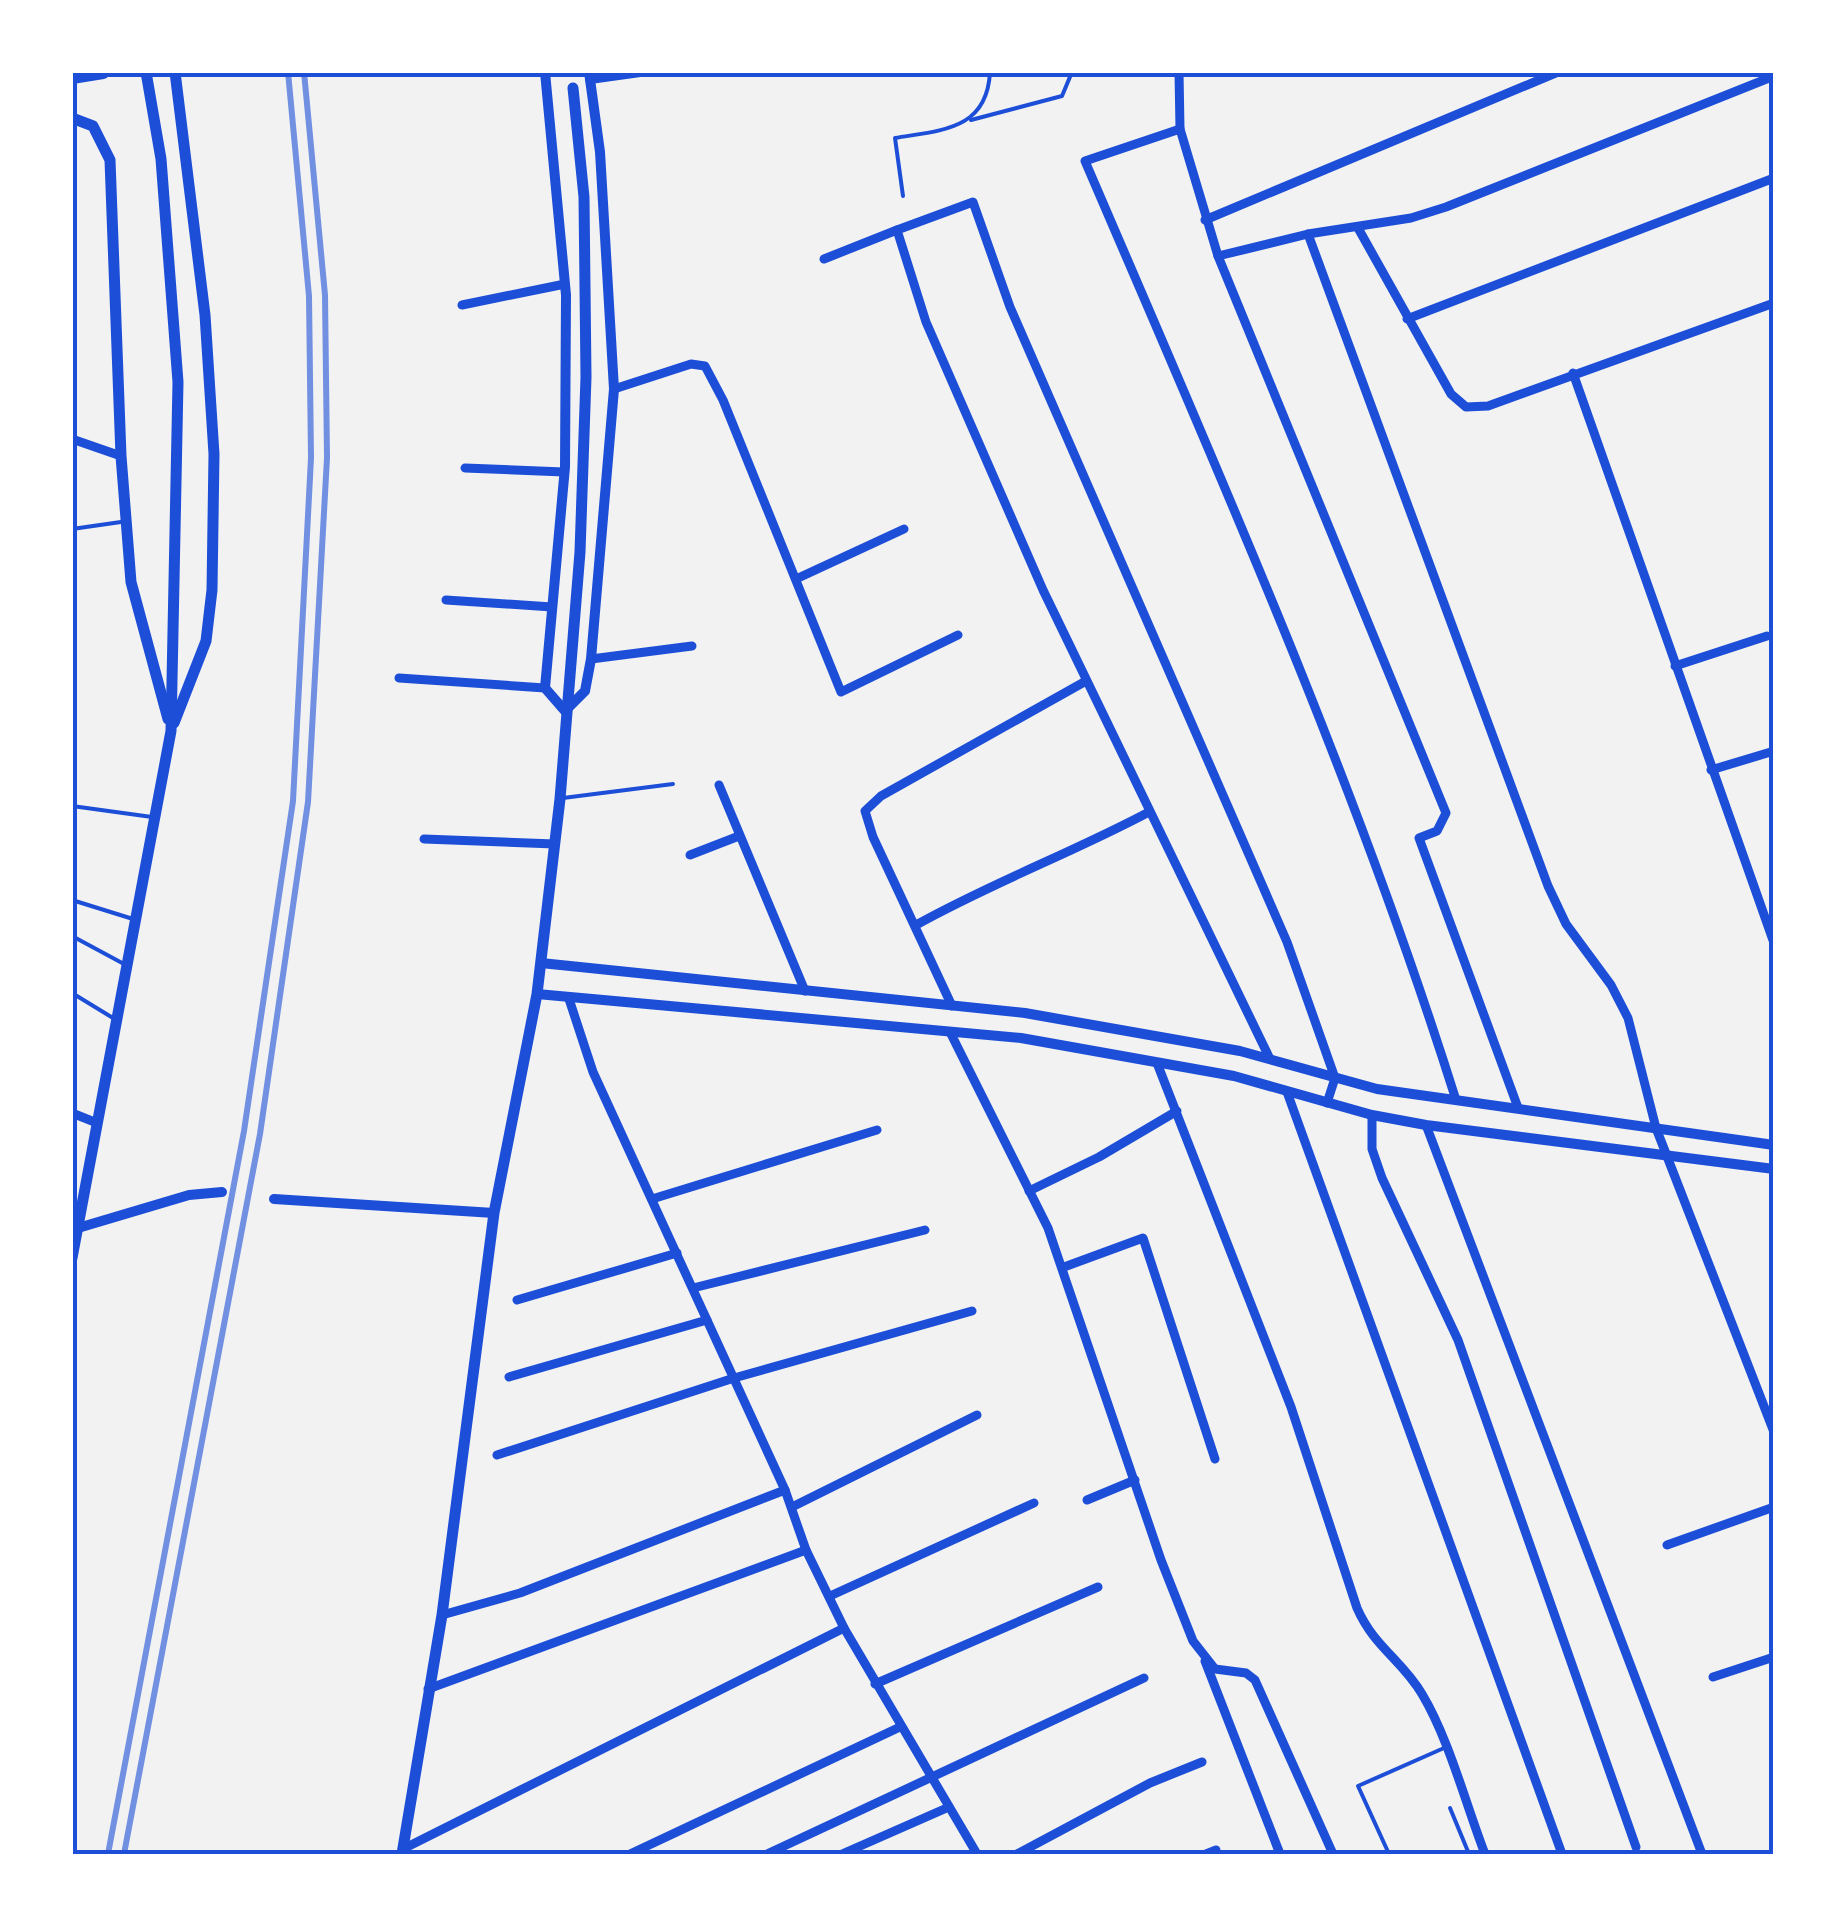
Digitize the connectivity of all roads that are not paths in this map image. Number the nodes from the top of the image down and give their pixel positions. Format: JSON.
{"nodes":[{"id":1,"x":104,"y":72,"type":"edge"},
{"id":2,"x":146,"y":72,"type":"edge"},
{"id":3,"x":175,"y":72,"type":"edge"},
{"id":4,"x":545,"y":72,"type":"edge"},
{"id":5,"x":640,"y":72,"type":"edge"},
{"id":6,"x":990,"y":72,"type":"edge"},
{"id":7,"x":1072,"y":72,"type":"edge"},
{"id":8,"x":1180,"y":72,"type":"edge"},
{"id":9,"x":1558,"y":72,"type":"edge"},
{"id":10,"x":590,"y":76,"type":"edge"},
{"id":11,"x":1774,"y":76,"type":"edge"},
{"id":12,"x":72,"y":77,"type":"edge"},
{"id":13,"x":573,"y":88,"type":"dead end"},
{"id":14,"x":72,"y":118,"type":"edge"},
{"id":15,"x":971,"y":120,"type":"junction"},
{"id":16,"x":1180,"y":129,"type":"junction"},
{"id":17,"x":1774,"y":178,"type":"edge"},
{"id":18,"x":903,"y":196,"type":"dead end"},
{"id":19,"x":1205,"y":220,"type":"junction"},
{"id":20,"x":1358,"y":228,"type":"junction"},
{"id":21,"x":897,"y":230,"type":"junction"},
{"id":22,"x":1308,"y":234,"type":"junction"},
{"id":23,"x":1218,"y":256,"type":"junction"},
{"id":24,"x":824,"y":259,"type":"dead end"},
{"id":25,"x":565,"y":284,"type":"junction"},
{"id":26,"x":1774,"y":303,"type":"edge"},
{"id":27,"x":462,"y":305,"type":"dead end"},
{"id":28,"x":1407,"y":319,"type":"junction"},
{"id":29,"x":1573,"y":373,"type":"junction"},
{"id":30,"x":614,"y":389,"type":"junction"},
{"id":31,"x":72,"y":439,"type":"edge"},
{"id":32,"x":121,"y":456,"type":"junction"},
{"id":33,"x":464,"y":468,"type":"dead end"},
{"id":34,"x":564,"y":472,"type":"junction"},
{"id":35,"x":126,"y":521,"type":"junction"},
{"id":36,"x":72,"y":529,"type":"edge"},
{"id":37,"x":904,"y":530,"type":"dead end"},
{"id":38,"x":796,"y":579,"type":"junction"},
{"id":39,"x":446,"y":600,"type":"dead end"},
{"id":40,"x":552,"y":607,"type":"junction"},
{"id":41,"x":958,"y":635,"type":"dead end"},
{"id":42,"x":1767,"y":636,"type":"dead end"},
{"id":43,"x":692,"y":646,"type":"dead end"},
{"id":44,"x":590,"y":659,"type":"junction"},
{"id":45,"x":1675,"y":666,"type":"junction"},
{"id":46,"x":399,"y":678,"type":"dead end"},
{"id":47,"x":1086,"y":681,"type":"junction"},
{"id":48,"x":545,"y":688,"type":"junction"},
{"id":49,"x":565,"y":711,"type":"junction"},
{"id":50,"x":171,"y":731,"type":"junction"},
{"id":51,"x":1774,"y":752,"type":"edge"},
{"id":52,"x":1711,"y":770,"type":"junction"},
{"id":53,"x":672,"y":784,"type":"dead end"},
{"id":54,"x":719,"y":785,"type":"dead end"},
{"id":55,"x":560,"y":799,"type":"junction"},
{"id":56,"x":72,"y":806,"type":"edge"},
{"id":57,"x":1150,"y":812,"type":"junction"},
{"id":58,"x":156,"y":818,"type":"junction"},
{"id":59,"x":739,"y":836,"type":"junction"},
{"id":60,"x":424,"y":839,"type":"dead end"},
{"id":61,"x":554,"y":844,"type":"junction"},
{"id":62,"x":690,"y":855,"type":"dead end"},
{"id":63,"x":72,"y":900,"type":"edge"},
{"id":64,"x":137,"y":921,"type":"junction"},
{"id":65,"x":916,"y":925,"type":"junction"},
{"id":66,"x":72,"y":936,"type":"edge"},
{"id":67,"x":1774,"y":943,"type":"edge"},
{"id":68,"x":541,"y":963,"type":"junction"},
{"id":69,"x":128,"y":966,"type":"junction"},
{"id":70,"x":805,"y":991,"type":"junction"},
{"id":71,"x":72,"y":992,"type":"edge"},
{"id":72,"x":537,"y":994,"type":"junction"},
{"id":73,"x":569,"y":999,"type":"junction"},
{"id":74,"x":952,"y":1006,"type":"junction"},
{"id":75,"x":982,"y":1009,"type":"junction"},
{"id":76,"x":117,"y":1020,"type":"junction"},
{"id":77,"x":950,"y":1032,"type":"junction"},
{"id":78,"x":980,"y":1035,"type":"junction"},
{"id":79,"x":1270,"y":1060,"type":"junction"},
{"id":80,"x":1158,"y":1062,"type":"junction"},
{"id":81,"x":1335,"y":1078,"type":"junction"},
{"id":82,"x":1288,"y":1092,"type":"junction"},
{"id":83,"x":1456,"y":1100,"type":"junction"},
{"id":84,"x":1327,"y":1103,"type":"junction"},
{"id":85,"x":1517,"y":1105,"type":"junction"},
{"id":86,"x":1176,"y":1111,"type":"junction"},
{"id":87,"x":72,"y":1114,"type":"edge"},
{"id":88,"x":1372,"y":1115,"type":"junction"},
{"id":89,"x":97,"y":1124,"type":"junction"},
{"id":90,"x":1426,"y":1125,"type":"junction"},
{"id":91,"x":1656,"y":1128,"type":"junction"},
{"id":92,"x":876,"y":1130,"type":"dead end"},
{"id":93,"x":1774,"y":1144,"type":"edge"},
{"id":94,"x":1670,"y":1156,"type":"junction"},
{"id":95,"x":1774,"y":1169,"type":"edge"},
{"id":96,"x":1029,"y":1191,"type":"junction"},
{"id":97,"x":222,"y":1192,"type":"dead end"},
{"id":98,"x":652,"y":1198,"type":"junction"},
{"id":99,"x":274,"y":1199,"type":"dead end"},
{"id":100,"x":494,"y":1213,"type":"junction"},
{"id":101,"x":78,"y":1228,"type":"junction"},
{"id":102,"x":925,"y":1230,"type":"dead end"},
{"id":103,"x":677,"y":1253,"type":"junction"},
{"id":104,"x":72,"y":1258,"type":"edge"},
{"id":105,"x":1064,"y":1266,"type":"junction"},
{"id":106,"x":694,"y":1288,"type":"junction"},
{"id":107,"x":517,"y":1300,"type":"dead end"},
{"id":108,"x":972,"y":1311,"type":"dead end"},
{"id":109,"x":707,"y":1320,"type":"junction"},
{"id":110,"x":508,"y":1377,"type":"dead end"},
{"id":111,"x":734,"y":1378,"type":"junction"},
{"id":112,"x":977,"y":1415,"type":"dead end"},
{"id":113,"x":1774,"y":1432,"type":"edge"},
{"id":114,"x":498,"y":1455,"type":"dead end"},
{"id":115,"x":1215,"y":1460,"type":"dead end"},
{"id":116,"x":1135,"y":1480,"type":"junction"},
{"id":117,"x":785,"y":1490,"type":"junction"},
{"id":118,"x":1088,"y":1500,"type":"dead end"},
{"id":119,"x":1034,"y":1503,"type":"dead end"},
{"id":120,"x":792,"y":1507,"type":"junction"},
{"id":121,"x":1774,"y":1507,"type":"edge"},
{"id":122,"x":1668,"y":1545,"type":"dead end"},
{"id":123,"x":806,"y":1550,"type":"junction"},
{"id":124,"x":1098,"y":1587,"type":"dead end"},
{"id":125,"x":830,"y":1596,"type":"junction"},
{"id":126,"x":442,"y":1615,"type":"junction"},
{"id":127,"x":844,"y":1628,"type":"junction"},
{"id":128,"x":1774,"y":1657,"type":"edge"},
{"id":129,"x":1205,"y":1661,"type":"junction"},
{"id":130,"x":1144,"y":1678,"type":"dead end"},
{"id":131,"x":1713,"y":1678,"type":"dead end"},
{"id":132,"x":875,"y":1684,"type":"junction"},
{"id":133,"x":427,"y":1689,"type":"junction"},
{"id":134,"x":900,"y":1727,"type":"junction"},
{"id":135,"x":1444,"y":1748,"type":"junction"},
{"id":136,"x":1202,"y":1762,"type":"dead end"},
{"id":137,"x":932,"y":1774,"type":"junction"},
{"id":138,"x":949,"y":1807,"type":"junction"},
{"id":139,"x":1450,"y":1808,"type":"dead end"},
{"id":140,"x":1636,"y":1847,"type":"dead end"},
{"id":141,"x":402,"y":1852,"type":"edge"},
{"id":142,"x":630,"y":1854,"type":"edge"},
{"id":143,"x":766,"y":1854,"type":"edge"},
{"id":144,"x":842,"y":1854,"type":"edge"},
{"id":145,"x":978,"y":1854,"type":"edge"},
{"id":146,"x":1017,"y":1854,"type":"edge"},
{"id":147,"x":1280,"y":1854,"type":"edge"},
{"id":148,"x":1333,"y":1854,"type":"edge"},
{"id":149,"x":1389,"y":1854,"type":"edge"},
{"id":150,"x":1468,"y":1854,"type":"edge"},
{"id":151,"x":1485,"y":1854,"type":"edge"},
{"id":152,"x":1562,"y":1854,"type":"edge"},
{"id":153,"x":1702,"y":1854,"type":"edge"}],
"edges":[{"from":1,"to":12,"type":"main road"},
{"from":2,"to":50,"type":"main road"},
{"from":3,"to":50,"type":"main road"},
{"from":4,"to":25,"type":"street"},
{"from":5,"to":10,"type":"street"},
{"from":6,"to":15,"type":"lane"},
{"from":7,"to":15,"type":"lane"},
{"from":8,"to":16,"type":"street"},
{"from":9,"to":19,"type":"street"},
{"from":10,"to":30,"type":"street"},
{"from":11,"to":20,"type":"street"},
{"from":13,"to":49,"type":"main road"},
{"from":14,"to":32,"type":"main road"},
{"from":15,"to":18,"type":"lane"},
{"from":16,"to":19,"type":"street"},
{"from":16,"to":83,"type":"street"},
{"from":17,"to":28,"type":"street"},
{"from":19,"to":23,"type":"street"},
{"from":20,"to":22,"type":"street"},
{"from":20,"to":28,"type":"street"},
{"from":21,"to":24,"type":"street"},
{"from":21,"to":47,"type":"street"},
{"from":21,"to":81,"type":"street"},
{"from":22,"to":23,"type":"street"},
{"from":22,"to":91,"type":"street"},
{"from":23,"to":85,"type":"street"},
{"from":25,"to":27,"type":"street"},
{"from":25,"to":34,"type":"street"},
{"from":26,"to":29,"type":"street"},
{"from":28,"to":29,"type":"street"},
{"from":29,"to":45,"type":"street"},
{"from":30,"to":38,"type":"street"},
{"from":30,"to":44,"type":"street"},
{"from":31,"to":32,"type":"street"},
{"from":32,"to":35,"type":"main road"},
{"from":33,"to":34,"type":"street"},
{"from":34,"to":40,"type":"street"},
{"from":35,"to":36,"type":"lane"},
{"from":35,"to":50,"type":"main road"},
{"from":37,"to":38,"type":"street"},
{"from":38,"to":41,"type":"street"},
{"from":39,"to":40,"type":"street"},
{"from":40,"to":48,"type":"street"},
{"from":42,"to":45,"type":"street"},
{"from":43,"to":44,"type":"street"},
{"from":44,"to":49,"type":"street"},
{"from":45,"to":52,"type":"street"},
{"from":46,"to":48,"type":"street"},
{"from":47,"to":57,"type":"street"},
{"from":47,"to":65,"type":"street"},
{"from":48,"to":49,"type":"street"},
{"from":49,"to":55,"type":"main road"},
{"from":50,"to":58,"type":"main road"},
{"from":51,"to":52,"type":"street"},
{"from":52,"to":67,"type":"street"},
{"from":53,"to":55,"type":"lane"},
{"from":54,"to":59,"type":"street"},
{"from":55,"to":61,"type":"main road"},
{"from":56,"to":58,"type":"lane"},
{"from":57,"to":65,"type":"street"},
{"from":57,"to":79,"type":"street"},
{"from":58,"to":64,"type":"main road"},
{"from":59,"to":62,"type":"street"},
{"from":59,"to":70,"type":"street"},
{"from":60,"to":61,"type":"street"},
{"from":61,"to":68,"type":"main road"},
{"from":63,"to":64,"type":"lane"},
{"from":64,"to":69,"type":"main road"},
{"from":65,"to":74,"type":"street"},
{"from":66,"to":69,"type":"lane"},
{"from":68,"to":70,"type":"street"},
{"from":68,"to":72,"type":"main road"},
{"from":69,"to":76,"type":"main road"},
{"from":70,"to":74,"type":"street"},
{"from":71,"to":76,"type":"lane"},
{"from":72,"to":73,"type":"street"},
{"from":72,"to":100,"type":"main road"},
{"from":73,"to":77,"type":"street"},
{"from":73,"to":98,"type":"street"},
{"from":74,"to":75,"type":"street"},
{"from":75,"to":78,"type":"street"},
{"from":75,"to":79,"type":"street"},
{"from":76,"to":89,"type":"main road"},
{"from":77,"to":78,"type":"street"},
{"from":77,"to":96,"type":"street"},
{"from":78,"to":80,"type":"street"},
{"from":79,"to":81,"type":"street"},
{"from":80,"to":82,"type":"street"},
{"from":80,"to":86,"type":"street"},
{"from":81,"to":83,"type":"street"},
{"from":81,"to":84,"type":"street"},
{"from":82,"to":84,"type":"street"},
{"from":82,"to":152,"type":"street"},
{"from":83,"to":85,"type":"street"},
{"from":84,"to":88,"type":"street"},
{"from":85,"to":91,"type":"street"},
{"from":86,"to":96,"type":"street"},
{"from":86,"to":135,"type":"street"},
{"from":87,"to":89,"type":"street"},
{"from":88,"to":90,"type":"street"},
{"from":88,"to":140,"type":"street"},
{"from":89,"to":101,"type":"main road"},
{"from":90,"to":94,"type":"street"},
{"from":90,"to":153,"type":"street"},
{"from":91,"to":93,"type":"street"},
{"from":91,"to":94,"type":"street"},
{"from":92,"to":98,"type":"street"},
{"from":94,"to":95,"type":"street"},
{"from":94,"to":113,"type":"street"},
{"from":96,"to":105,"type":"street"},
{"from":97,"to":101,"type":"street"},
{"from":98,"to":103,"type":"street"},
{"from":99,"to":100,"type":"street"},
{"from":100,"to":126,"type":"main road"},
{"from":101,"to":104,"type":"main road"},
{"from":102,"to":106,"type":"street"},
{"from":103,"to":106,"type":"street"},
{"from":103,"to":107,"type":"street"},
{"from":105,"to":115,"type":"street"},
{"from":105,"to":116,"type":"street"},
{"from":106,"to":109,"type":"street"},
{"from":108,"to":111,"type":"street"},
{"from":109,"to":110,"type":"street"},
{"from":109,"to":111,"type":"street"},
{"from":111,"to":114,"type":"street"},
{"from":111,"to":117,"type":"street"},
{"from":112,"to":120,"type":"street"},
{"from":116,"to":118,"type":"street"},
{"from":116,"to":129,"type":"street"},
{"from":117,"to":120,"type":"street"},
{"from":117,"to":126,"type":"street"},
{"from":119,"to":125,"type":"street"},
{"from":120,"to":123,"type":"street"},
{"from":121,"to":122,"type":"street"},
{"from":123,"to":125,"type":"street"},
{"from":123,"to":133,"type":"street"},
{"from":124,"to":132,"type":"street"},
{"from":125,"to":127,"type":"street"},
{"from":126,"to":133,"type":"main road"},
{"from":127,"to":132,"type":"street"},
{"from":127,"to":141,"type":"street"},
{"from":128,"to":131,"type":"street"},
{"from":129,"to":147,"type":"street"},
{"from":129,"to":148,"type":"street"},
{"from":130,"to":137,"type":"street"},
{"from":132,"to":134,"type":"street"},
{"from":133,"to":141,"type":"main road"},
{"from":134,"to":137,"type":"street"},
{"from":134,"to":142,"type":"street"},
{"from":135,"to":149,"type":"lane"},
{"from":135,"to":151,"type":"street"},
{"from":136,"to":146,"type":"street"},
{"from":137,"to":138,"type":"street"},
{"from":137,"to":143,"type":"street"},
{"from":138,"to":144,"type":"street"},
{"from":138,"to":145,"type":"street"},
{"from":139,"to":150,"type":"lane"}]}
